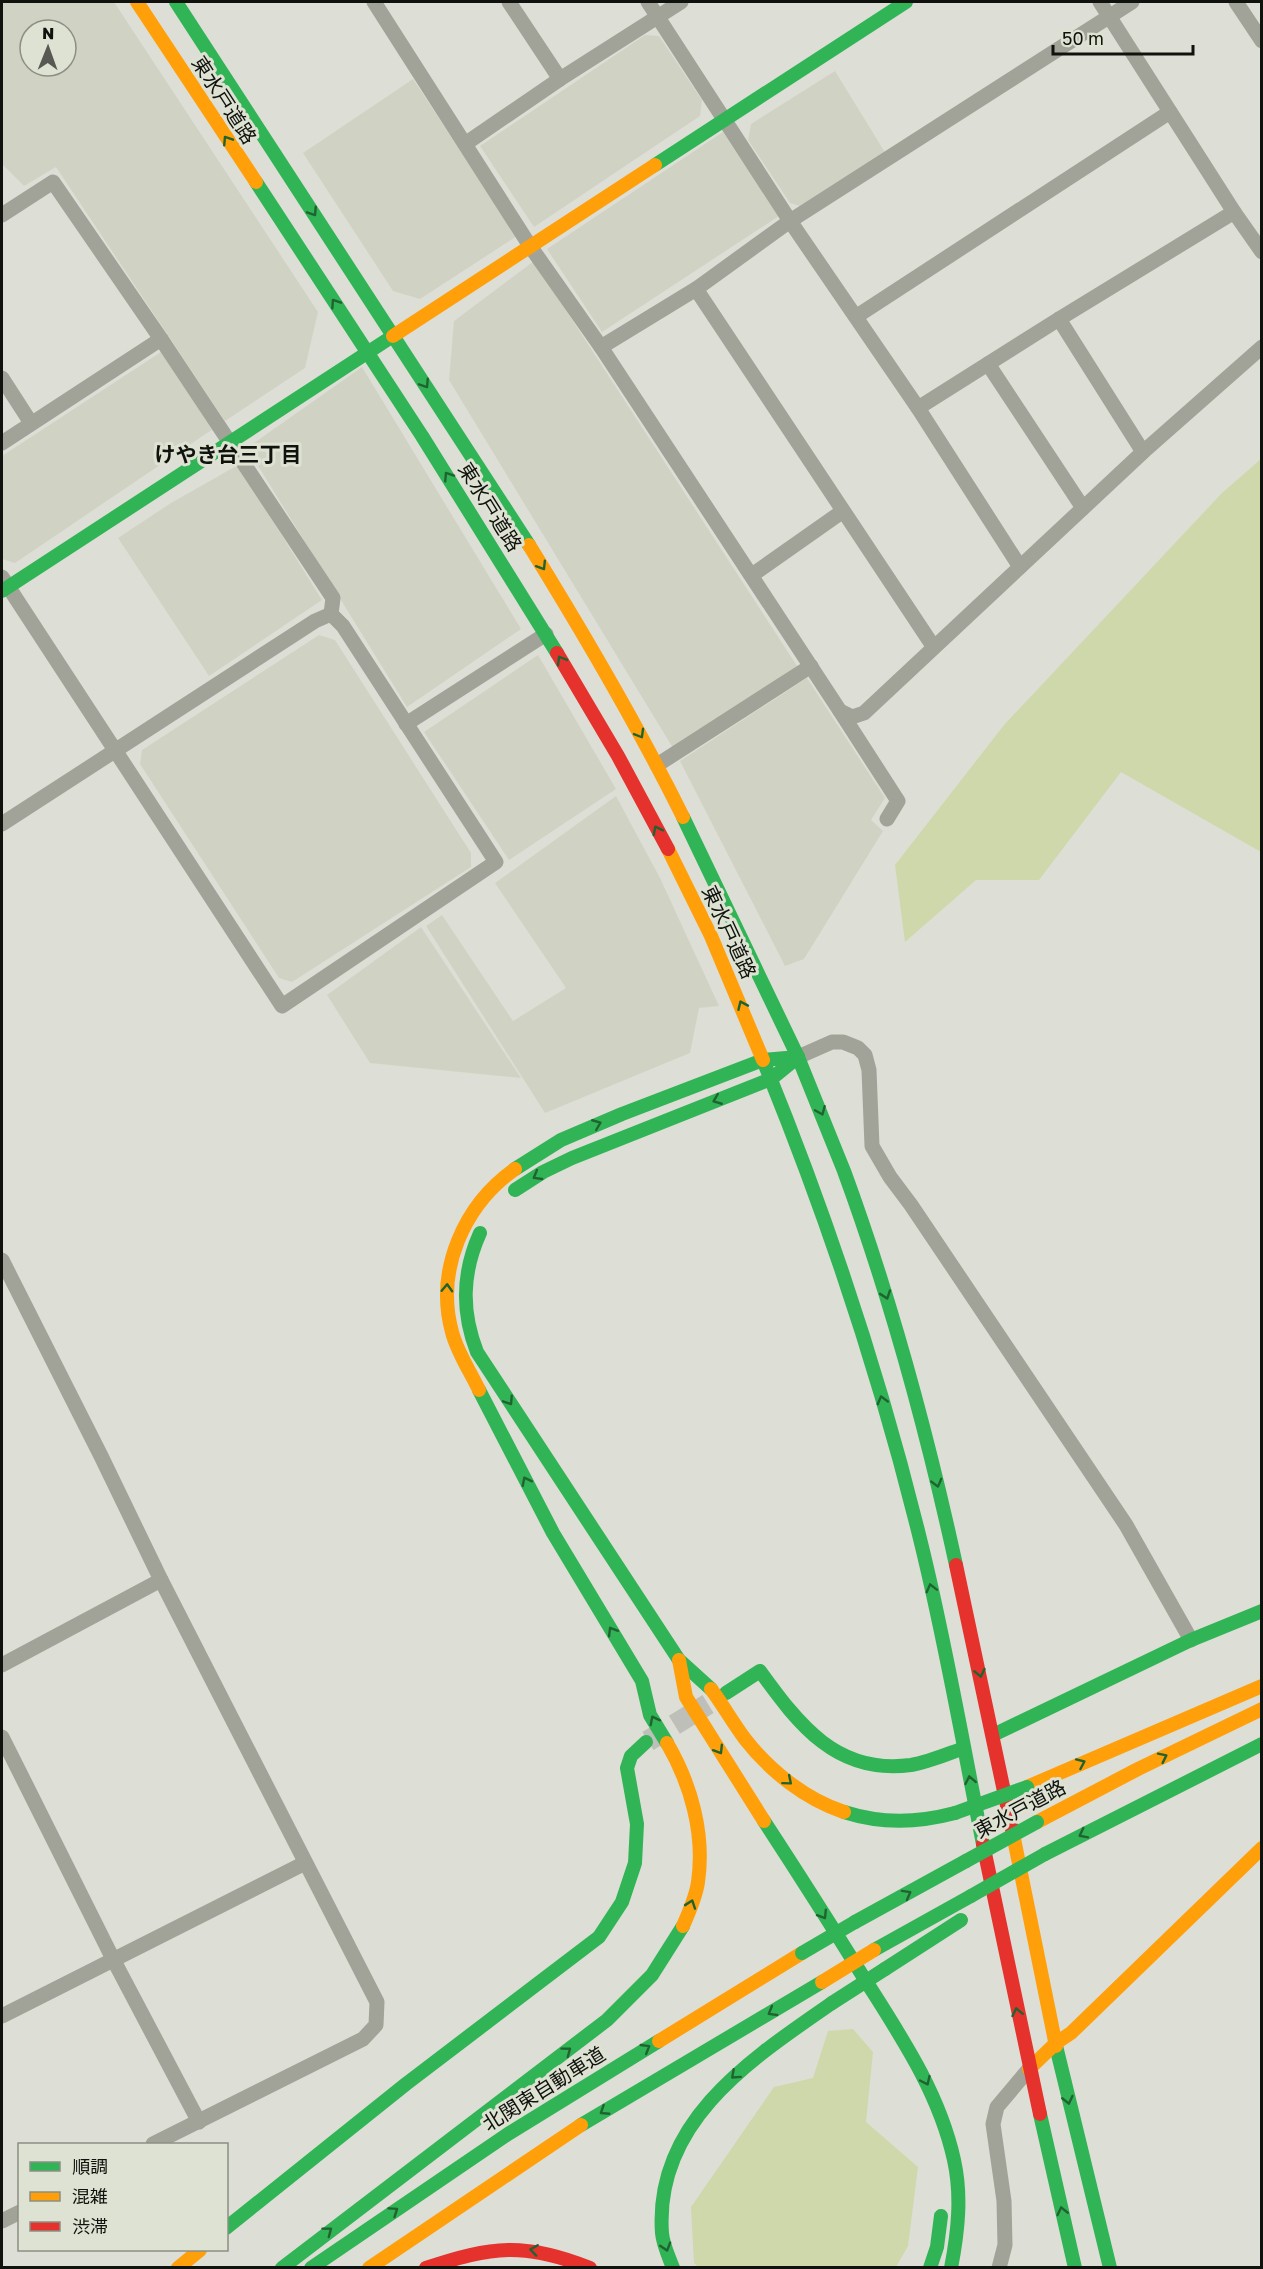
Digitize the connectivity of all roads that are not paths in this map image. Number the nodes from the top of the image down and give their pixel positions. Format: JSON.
{"nodes":[{"id":1,"x":137,"y":2,"type":"edge"},
{"id":2,"x":176,"y":2,"type":"edge"},
{"id":3,"x":375,"y":2,"type":"edge"},
{"id":4,"x":509,"y":2,"type":"edge"},
{"id":5,"x":648,"y":2,"type":"edge"},
{"id":6,"x":681,"y":2,"type":"edge"},
{"id":7,"x":906,"y":2,"type":"edge"},
{"id":8,"x":1100,"y":2,"type":"edge"},
{"id":9,"x":1132,"y":2,"type":"edge"},
{"id":10,"x":1236,"y":2,"type":"edge"},
{"id":11,"x":1109,"y":16,"type":"junction"},
{"id":12,"x":658,"y":17,"type":"junction"},
{"id":13,"x":1261,"y":40,"type":"edge"},
{"id":14,"x":560,"y":79,"type":"junction"},
{"id":15,"x":1170,"y":112,"type":"junction"},
{"id":16,"x":725,"y":119,"type":"junction"},
{"id":17,"x":465,"y":144,"type":"junction"},
{"id":18,"x":1234,"y":212,"type":"junction"},
{"id":19,"x":2,"y":215,"type":"edge"},
{"id":20,"x":790,"y":221,"type":"junction"},
{"id":21,"x":530,"y":246,"type":"junction"},
{"id":22,"x":1262,"y":252,"type":"edge"},
{"id":23,"x":696,"y":289,"type":"junction"},
{"id":24,"x":857,"y":316,"type":"junction"},
{"id":25,"x":1059,"y":319,"type":"junction"},
{"id":26,"x":393,"y":335,"type":"junction"},
{"id":27,"x":161,"y":339,"type":"junction"},
{"id":28,"x":602,"y":347,"type":"junction"},
{"id":29,"x":1262,"y":347,"type":"edge"},
{"id":30,"x":368,"y":351,"type":"junction"},
{"id":31,"x":988,"y":364,"type":"junction"},
{"id":32,"x":2,"y":378,"type":"edge"},
{"id":33,"x":918,"y":408,"type":"junction"},
{"id":34,"x":31,"y":423,"type":"junction"},
{"id":35,"x":2,"y":443,"type":"edge"},
{"id":36,"x":229,"y":443,"type":"junction"},
{"id":37,"x":1143,"y":452,"type":"junction"},
{"id":38,"x":1083,"y":508,"type":"junction"},
{"id":39,"x":843,"y":511,"type":"junction"},
{"id":40,"x":1020,"y":567,"type":"junction"},
{"id":41,"x":752,"y":575,"type":"junction"},
{"id":42,"x":4,"y":585,"type":"edge"},
{"id":43,"x":331,"y":614,"type":"junction"},
{"id":44,"x":546,"y":634,"type":"junction"},
{"id":45,"x":933,"y":646,"type":"junction"},
{"id":46,"x":811,"y":666,"type":"junction"},
{"id":47,"x":840,"y":711,"type":"junction"},
{"id":48,"x":406,"y":724,"type":"junction"},
{"id":49,"x":114,"y":750,"type":"junction"},
{"id":50,"x":657,"y":765,"type":"junction"},
{"id":51,"x":887,"y":819,"type":"dead end"},
{"id":52,"x":2,"y":824,"type":"edge"},
{"id":53,"x":798,"y":1057,"type":"junction"},
{"id":54,"x":763,"y":1060,"type":"junction"},
{"id":55,"x":771,"y":1079,"type":"junction"},
{"id":56,"x":503,"y":1201,"type":"dead end"},
{"id":57,"x":490,"y":1217,"type":"dead end"},
{"id":58,"x":2,"y":1260,"type":"edge"},
{"id":59,"x":161,"y":1580,"type":"junction"},
{"id":60,"x":1262,"y":1611,"type":"edge"},
{"id":61,"x":1191,"y":1640,"type":"junction"},
{"id":62,"x":679,"y":1660,"type":"junction"},
{"id":63,"x":2,"y":1665,"type":"edge"},
{"id":64,"x":642,"y":1681,"type":"junction"},
{"id":65,"x":1262,"y":1686,"type":"edge"},
{"id":66,"x":657,"y":1693,"type":"dead end"},
{"id":67,"x":726,"y":1693,"type":"dead end"},
{"id":68,"x":1262,"y":1709,"type":"edge"},
{"id":69,"x":993,"y":1735,"type":"junction"},
{"id":70,"x":2,"y":1737,"type":"edge"},
{"id":71,"x":646,"y":1742,"type":"tunnel mouth"},
{"id":72,"x":1262,"y":1744,"type":"edge"},
{"id":73,"x":964,"y":1748,"type":"junction"},
{"id":74,"x":1228,"y":1760,"type":"junction"},
{"id":75,"x":1262,"y":1848,"type":"edge"},
{"id":76,"x":306,"y":1863,"type":"junction"},
{"id":77,"x":813,"y":1932,"type":"dead end"},
{"id":78,"x":802,"y":1953,"type":"joint"},
{"id":79,"x":113,"y":1959,"type":"junction"},
{"id":80,"x":857,"y":2000,"type":"dead end"},
{"id":81,"x":2,"y":2016,"type":"edge"},
{"id":82,"x":1056,"y":2043,"type":"junction"},
{"id":83,"x":1029,"y":2069,"type":"junction"},
{"id":84,"x":199,"y":2122,"type":"junction"},
{"id":85,"x":157,"y":2143,"type":"edge"},
{"id":86,"x":942,"y":2205,"type":"dead end"},
{"id":87,"x":18,"y":2213,"type":"edge"},
{"id":88,"x":2,"y":2221,"type":"edge"},
{"id":89,"x":228,"y":2226,"type":"edge"},
{"id":90,"x":199,"y":2251,"type":"edge"},
{"id":91,"x":178,"y":2268,"type":"edge"},
{"id":92,"x":282,"y":2268,"type":"edge"},
{"id":93,"x":312,"y":2268,"type":"edge"},
{"id":94,"x":369,"y":2268,"type":"edge"},
{"id":95,"x":426,"y":2268,"type":"edge"},
{"id":96,"x":590,"y":2268,"type":"edge"},
{"id":97,"x":673,"y":2268,"type":"edge"},
{"id":98,"x":930,"y":2268,"type":"edge"},
{"id":99,"x":951,"y":2268,"type":"edge"},
{"id":100,"x":999,"y":2268,"type":"edge"},
{"id":101,"x":1075,"y":2268,"type":"edge"},
{"id":102,"x":1110,"y":2268,"type":"edge"}],
"edges":[{"from":30,"to":1,"type":"main road","name":"東水戸道路","one_way":true},
{"from":2,"to":26,"type":"main road","name":"東水戸道路","one_way":true},
{"from":3,"to":17,"type":"street"},
{"from":4,"to":14,"type":"street"},
{"from":5,"to":12,"type":"street"},
{"from":6,"to":12,"type":"street"},
{"from":7,"to":16,"type":"main road"},
{"from":8,"to":11,"type":"street"},
{"from":9,"to":11,"type":"street"},
{"from":10,"to":13,"type":"street"},
{"from":11,"to":15,"type":"street"},
{"from":11,"to":20,"type":"street"},
{"from":12,"to":14,"type":"street"},
{"from":12,"to":16,"type":"street"},
{"from":14,"to":17,"type":"street"},
{"from":15,"to":18,"type":"street"},
{"from":15,"to":24,"type":"street"},
{"from":16,"to":20,"type":"street"},
{"from":16,"to":21,"type":"main road"},
{"from":17,"to":21,"type":"street"},
{"from":18,"to":22,"type":"street"},
{"from":18,"to":25,"type":"street"},
{"from":19,"to":27,"type":"street"},
{"from":20,"to":23,"type":"street"},
{"from":20,"to":24,"type":"street"},
{"from":21,"to":26,"type":"main road"},
{"from":21,"to":28,"type":"street"},
{"from":23,"to":28,"type":"street"},
{"from":23,"to":39,"type":"street"},
{"from":24,"to":33,"type":"street"},
{"from":25,"to":31,"type":"street"},
{"from":25,"to":37,"type":"street"},
{"from":26,"to":30,"type":"main road"},
{"from":26,"to":50,"type":"main road","name":"東水戸道路","one_way":true},
{"from":27,"to":34,"type":"street"},
{"from":27,"to":36,"type":"street"},
{"from":28,"to":41,"type":"street"},
{"from":29,"to":37,"type":"street"},
{"from":30,"to":36,"type":"main road"},
{"from":44,"to":30,"type":"main road","name":"東水戸道路","one_way":true},
{"from":31,"to":33,"type":"street"},
{"from":31,"to":38,"type":"street"},
{"from":32,"to":34,"type":"street"},
{"from":33,"to":40,"type":"street"},
{"from":34,"to":35,"type":"street"},
{"from":36,"to":42,"type":"main road"},
{"from":36,"to":43,"type":"street"},
{"from":37,"to":38,"type":"street"},
{"from":38,"to":40,"type":"street"},
{"from":39,"to":41,"type":"street"},
{"from":39,"to":45,"type":"street"},
{"from":40,"to":45,"type":"street"},
{"from":41,"to":46,"type":"street"},
{"from":42,"to":49,"type":"street"},
{"from":43,"to":48,"type":"street"},
{"from":43,"to":49,"type":"street"},
{"from":44,"to":48,"type":"street"},
{"from":54,"to":44,"type":"main road","name":"東水戸道路","one_way":true},
{"from":45,"to":47,"type":"street"},
{"from":46,"to":47,"type":"street"},
{"from":46,"to":50,"type":"street"},
{"from":47,"to":51,"type":"street"},
{"from":48,"to":49,"type":"street"},
{"from":49,"to":52,"type":"street"},
{"from":50,"to":53,"type":"main road","name":"東水戸道路"},
{"from":53,"to":54,"type":"main road"},
{"from":53,"to":55,"type":"main road"},
{"from":53,"to":61,"type":"street"},
{"from":53,"to":69,"type":"main road","name":"東水戸道路","one_way":true},
{"from":54,"to":55,"type":"main road","name":"東水戸道路"},
{"from":64,"to":54,"type":"main road","one_way":true},
{"from":55,"to":56,"type":"main road","one_way":true},
{"from":73,"to":55,"type":"main road","name":"東水戸道路","one_way":true},
{"from":57,"to":62,"type":"main road","one_way":true},
{"from":58,"to":59,"type":"street"},
{"from":59,"to":63,"type":"street"},
{"from":59,"to":76,"type":"street"},
{"from":60,"to":61,"type":"main road"},
{"from":61,"to":69,"type":"main road"},
{"from":62,"to":65,"type":"main road","one_way":true,"bridge":true},
{"from":62,"to":99,"type":"main road","one_way":true},
{"from":64,"to":66,"type":"main road"},
{"from":92,"to":64,"type":"main road","one_way":true},
{"from":67,"to":73,"type":"main road"},
{"from":78,"to":68,"type":"main road","name":"東水戸道路","one_way":true,"bridge":true},
{"from":69,"to":82,"type":"main road","name":"東水戸道路"},
{"from":70,"to":79,"type":"street"},
{"from":71,"to":89,"type":"main road"},
{"from":72,"to":74,"type":"main road"},
{"from":83,"to":73,"type":"main road","name":"東水戸道路","one_way":true},
{"from":74,"to":94,"type":"main road","one_way":true,"bridge":true},
{"from":74,"to":97,"type":"main road","one_way":true,"bridge":true},
{"from":75,"to":82,"type":"main road"},
{"from":76,"to":79,"type":"street"},
{"from":76,"to":84,"type":"street"},
{"from":77,"to":80,"type":"main road"},
{"from":93,"to":78,"type":"main road","name":"北関東自動車道","one_way":true},
{"from":79,"to":81,"type":"street"},
{"from":79,"to":84,"type":"street"},
{"from":82,"to":83,"type":"main road"},
{"from":82,"to":102,"type":"main road","name":"東水戸道路","one_way":true},
{"from":83,"to":100,"type":"street"},
{"from":101,"to":83,"type":"main road","name":"東水戸道路","one_way":true},
{"from":84,"to":85,"type":"street"},
{"from":86,"to":98,"type":"main road"},
{"from":87,"to":88,"type":"street"},
{"from":90,"to":91,"type":"main road"},
{"from":96,"to":95,"type":"main road","one_way":true}]}
